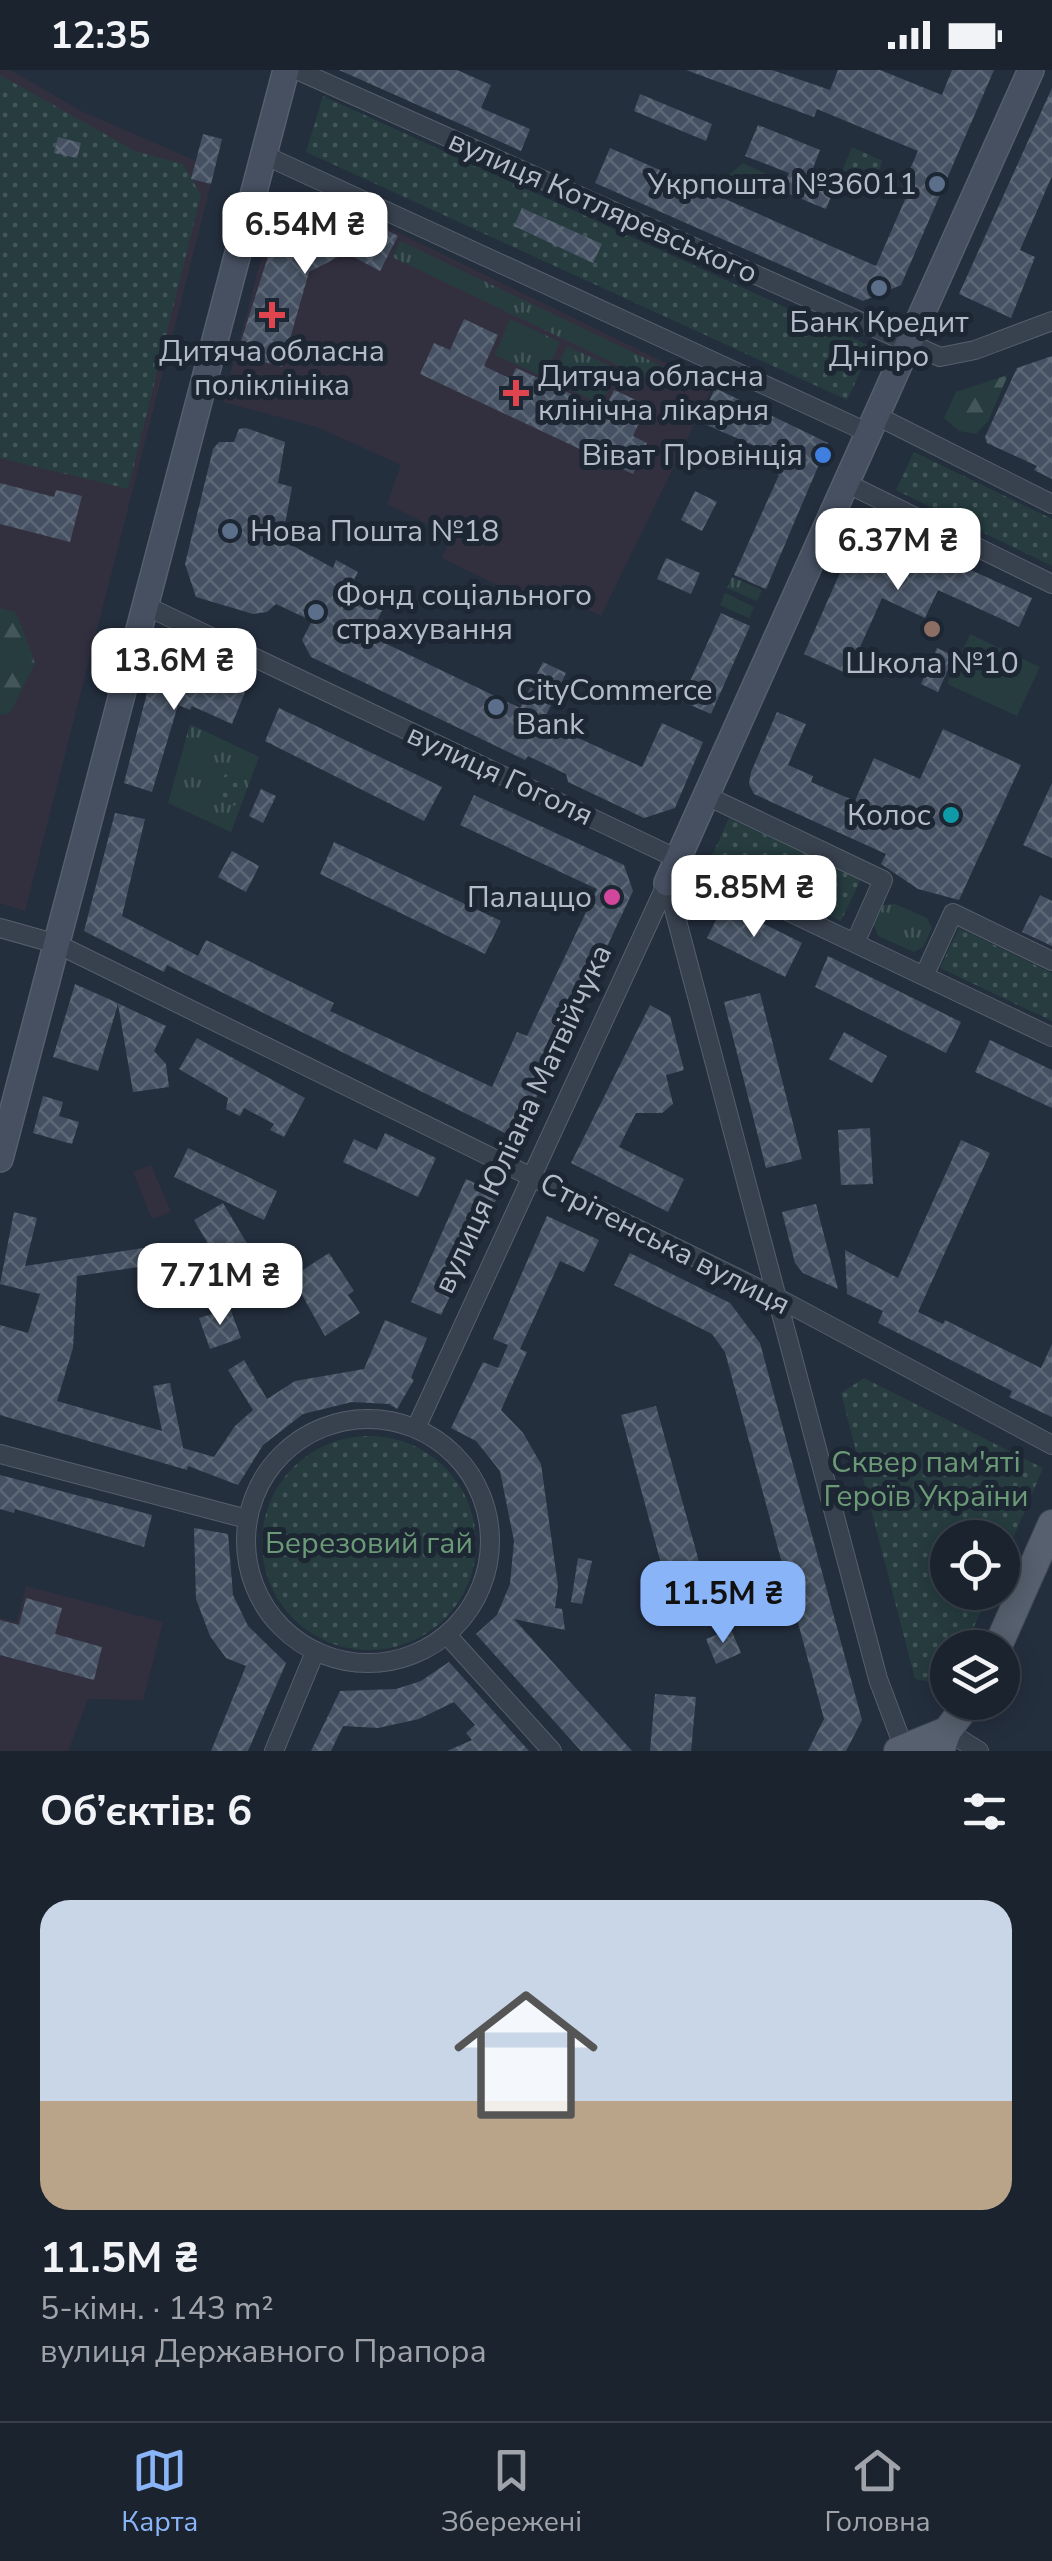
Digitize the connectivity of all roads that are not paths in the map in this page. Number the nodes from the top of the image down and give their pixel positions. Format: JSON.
{"nodes":[{"id":1,"x":286,"y":70,"type":"edge"},
{"id":2,"x":297,"y":70,"type":"edge"},
{"id":3,"x":1031,"y":70,"type":"edge"},
{"id":4,"x":264,"y":156,"type":"junction"},
{"id":5,"x":1052,"y":321,"type":"edge"},
{"id":6,"x":910,"y":343,"type":"junction"},
{"id":7,"x":873,"y":425,"type":"junction"},
{"id":8,"x":846,"y":484,"type":"junction"},
{"id":9,"x":1052,"y":504,"type":"edge"},
{"id":10,"x":1052,"y":584,"type":"edge"},
{"id":11,"x":146,"y":606,"type":"junction"},
{"id":12,"x":707,"y":796,"type":"junction"},
{"id":13,"x":678,"y":860,"type":"junction"},
{"id":14,"x":667,"y":883,"type":"junction"},
{"id":15,"x":0,"y":928,"type":"edge"},
{"id":16,"x":855,"y":943,"type":"junction"},
{"id":17,"x":57,"y":944,"type":"junction"},
{"id":18,"x":1052,"y":960,"type":"edge"},
{"id":19,"x":924,"y":976,"type":"junction"},
{"id":20,"x":1052,"y":1038,"type":"edge"},
{"id":21,"x":0,"y":1159,"type":"edge"},
{"id":22,"x":532,"y":1178,"type":"junction"},
{"id":23,"x":776,"y":1298,"type":"junction"},
{"id":24,"x":416,"y":1428,"type":"junction"},
{"id":25,"x":1052,"y":1445,"type":"edge"},
{"id":26,"x":0,"y":1454,"type":"edge"},
{"id":27,"x":247,"y":1519,"type":"junction"},
{"id":28,"x":1052,"y":1524,"type":"edge"},
{"id":29,"x":1005,"y":1630,"type":"edge"},
{"id":30,"x":447,"y":1635,"type":"junction"},
{"id":31,"x":314,"y":1652,"type":"junction"},
{"id":32,"x":957,"y":1720,"type":"edge"},
{"id":33,"x":943,"y":1741,"type":"edge"},
{"id":34,"x":901,"y":1750,"type":"edge"},
{"id":35,"x":274,"y":1751,"type":"edge"},
{"id":36,"x":552,"y":1751,"type":"edge"},
{"id":37,"x":979,"y":1751,"type":"edge"}],
"edges":[{"from":1,"to":4,"type":"street"},
{"from":2,"to":6,"type":"street","name":"вулиця Котляревського"},
{"from":3,"to":6,"type":"street","name":"вулиця Юліана Матвійчука"},
{"from":4,"to":7,"type":"street"},
{"from":4,"to":11,"type":"street"},
{"from":5,"to":6,"type":"street","name":"вулиця Котляревського"},
{"from":6,"to":7,"type":"street","name":"вулиця Юліана Матвійчука"},
{"from":7,"to":8,"type":"street","name":"вулиця Юліана Матвійчука"},
{"from":7,"to":9,"type":"street"},
{"from":8,"to":10,"type":"street"},
{"from":8,"to":12,"type":"street","name":"вулиця Юліана Матвійчука"},
{"from":11,"to":13,"type":"street","name":"вулиця Гоголя"},
{"from":11,"to":17,"type":"street"},
{"from":12,"to":13,"type":"street","name":"вулиця Юліана Матвійчука"},
{"from":12,"to":16,"type":"street"},
{"from":13,"to":14,"type":"street","name":"вулиця Юліана Матвійчука"},
{"from":13,"to":16,"type":"street","name":"вулиця Гоголя"},
{"from":14,"to":22,"type":"street","name":"вулиця Юліана Матвійчука"},
{"from":14,"to":23,"type":"street"},
{"from":15,"to":17,"type":"street","name":"Стрітенська вулиця"},
{"from":16,"to":19,"type":"street","name":"вулиця Гоголя"},
{"from":17,"to":21,"type":"street"},
{"from":17,"to":22,"type":"street","name":"Стрітенська вулиця"},
{"from":18,"to":19,"type":"street"},
{"from":19,"to":20,"type":"street","name":"вулиця Гоголя"},
{"from":22,"to":23,"type":"street","name":"Стрітенська вулиця"},
{"from":22,"to":24,"type":"street","name":"вулиця Юліана Матвійчука"},
{"from":23,"to":25,"type":"street","name":"Стрітенська вулиця"},
{"from":23,"to":34,"type":"street"},
{"from":24,"to":27,"type":"street"},
{"from":24,"to":30,"type":"street"},
{"from":26,"to":27,"type":"street"},
{"from":27,"to":31,"type":"street"},
{"from":28,"to":29,"type":"main road"},
{"from":30,"to":31,"type":"street"},
{"from":30,"to":36,"type":"street"},
{"from":31,"to":35,"type":"street"},
{"from":32,"to":33,"type":"main road"},
{"from":33,"to":34,"type":"main road"},
{"from":33,"to":37,"type":"street"}]}
